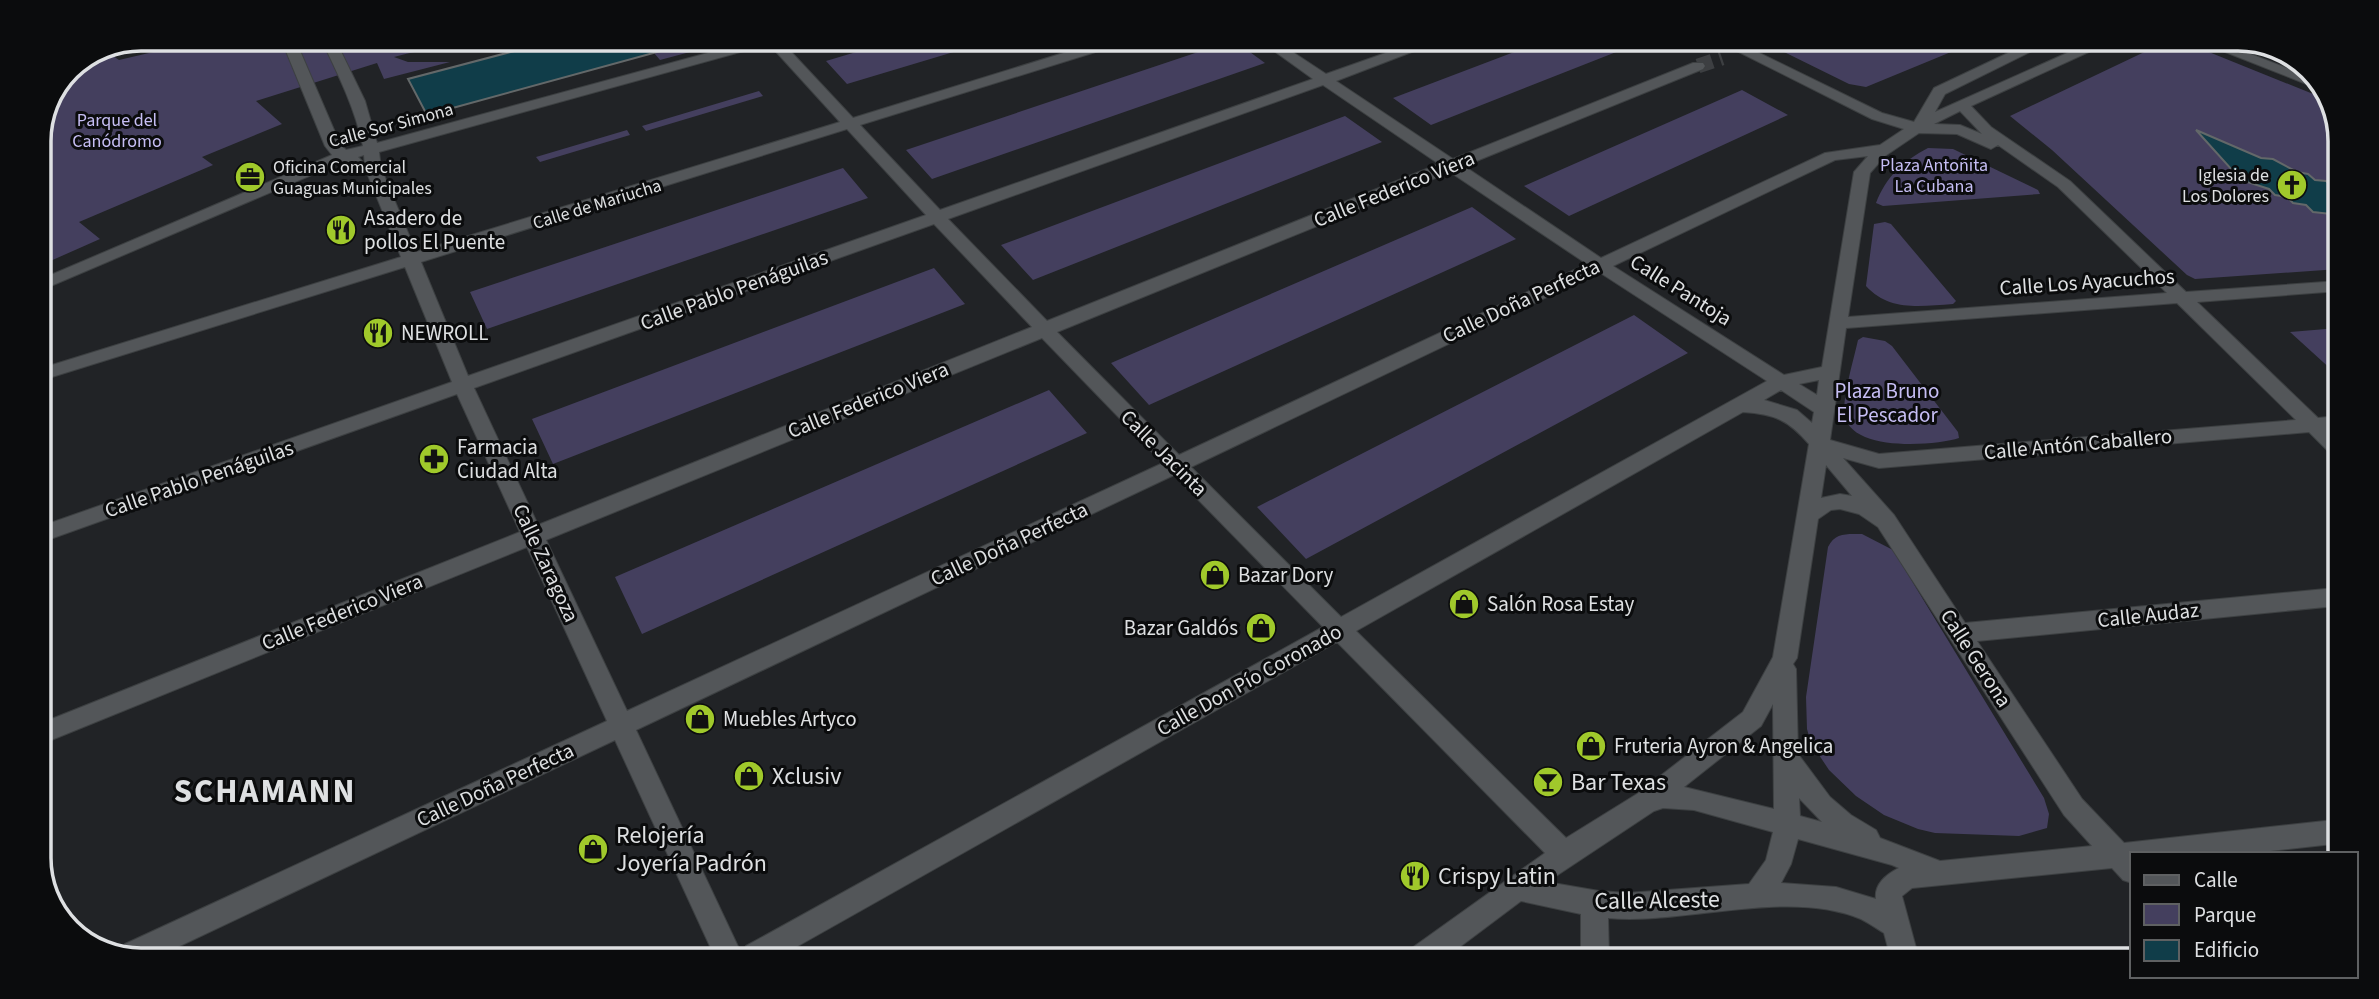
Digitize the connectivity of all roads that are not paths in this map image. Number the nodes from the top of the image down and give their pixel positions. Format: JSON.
{"nodes":[{"id":1,"x":293,"y":51,"type":"edge"},
{"id":2,"x":334,"y":51,"type":"edge"},
{"id":3,"x":730,"y":51,"type":"edge"},
{"id":4,"x":783,"y":51,"type":"edge"},
{"id":5,"x":1086,"y":51,"type":"edge"},
{"id":6,"x":1282,"y":51,"type":"edge"},
{"id":7,"x":1405,"y":51,"type":"edge"},
{"id":8,"x":1730,"y":51,"type":"edge"},
{"id":9,"x":1743,"y":51,"type":"tunnel mouth"},
{"id":10,"x":2024,"y":51,"type":"edge"},
{"id":11,"x":2086,"y":51,"type":"edge"},
{"id":12,"x":2230,"y":51,"type":"edge"},
{"id":13,"x":1722,"y":58,"type":"tunnel mouth"},
{"id":14,"x":1698,"y":66,"type":"tunnel mouth"},
{"id":15,"x":1323,"y":79,"type":"junction"},
{"id":16,"x":2305,"y":80,"type":"edge"},
{"id":17,"x":1962,"y":105,"type":"junction"},
{"id":18,"x":852,"y":125,"type":"junction"},
{"id":19,"x":1918,"y":128,"type":"junction"},
{"id":20,"x":1886,"y":149,"type":"junction"},
{"id":21,"x":372,"y":150,"type":"junction"},
{"id":22,"x":342,"y":156,"type":"junction"},
{"id":23,"x":1453,"y":165,"type":"junction"},
{"id":24,"x":373,"y":168,"type":"junction"},
{"id":25,"x":2050,"y":172,"type":"junction"},
{"id":26,"x":938,"y":218,"type":"junction"},
{"id":27,"x":411,"y":261,"type":"junction"},
{"id":28,"x":1598,"y":264,"type":"junction"},
{"id":29,"x":51,"y":281,"type":"edge"},
{"id":30,"x":2328,"y":287,"type":"edge"},
{"id":31,"x":2182,"y":298,"type":"junction"},
{"id":32,"x":1839,"y":323,"type":"junction"},
{"id":33,"x":1044,"y":330,"type":"junction"},
{"id":34,"x":51,"y":371,"type":"edge"},
{"id":35,"x":1830,"y":372,"type":"junction"},
{"id":36,"x":1783,"y":381,"type":"junction"},
{"id":37,"x":463,"y":386,"type":"junction"},
{"id":38,"x":1741,"y":405,"type":"junction"},
{"id":39,"x":1824,"y":409,"type":"junction"},
{"id":40,"x":2328,"y":424,"type":"edge"},
{"id":41,"x":2313,"y":425,"type":"junction"},
{"id":42,"x":2328,"y":439,"type":"edge"},
{"id":43,"x":1820,"y":444,"type":"junction"},
{"id":44,"x":1175,"y":466,"type":"junction"},
{"id":45,"x":1807,"y":516,"type":"junction"},
{"id":46,"x":1886,"y":521,"type":"junction"},
{"id":47,"x":51,"y":531,"type":"edge"},
{"id":48,"x":532,"y":535,"type":"junction"},
{"id":49,"x":2328,"y":598,"type":"edge"},
{"id":50,"x":1340,"y":629,"type":"junction"},
{"id":51,"x":1961,"y":633,"type":"junction"},
{"id":52,"x":1785,"y":658,"type":"junction"},
{"id":53,"x":622,"y":725,"type":"junction"},
{"id":54,"x":51,"y":730,"type":"edge"},
{"id":55,"x":1787,"y":756,"type":"junction"},
{"id":56,"x":1646,"y":802,"type":"junction"},
{"id":57,"x":1787,"y":825,"type":"junction"},
{"id":58,"x":2328,"y":833,"type":"edge"},
{"id":59,"x":2182,"y":852,"type":"edge"},
{"id":60,"x":1564,"y":854,"type":"junction"},
{"id":61,"x":1896,"y":854,"type":"junction"},
{"id":62,"x":2129,"y":859,"type":"edge"},
{"id":63,"x":1938,"y":873,"type":"junction"},
{"id":64,"x":1517,"y":888,"type":"junction"},
{"id":65,"x":1756,"y":896,"type":"junction"},
{"id":66,"x":1594,"y":904,"type":"junction"},
{"id":67,"x":1893,"y":923,"type":"junction"},
{"id":68,"x":146,"y":948,"type":"edge"},
{"id":69,"x":725,"y":948,"type":"edge"},
{"id":70,"x":769,"y":948,"type":"edge"},
{"id":71,"x":1436,"y":948,"type":"edge"},
{"id":72,"x":1595,"y":948,"type":"edge"},
{"id":73,"x":1901,"y":948,"type":"edge"}],
"edges":[{"from":1,"to":22,"type":"street"},
{"from":2,"to":21,"type":"street","name":"Calle Zaragoza"},
{"from":3,"to":21,"type":"street","name":"Calle Sor Simona"},
{"from":4,"to":18,"type":"street","name":"Calle Jacinta"},
{"from":5,"to":18,"type":"street","name":"Calle de Mariucha"},
{"from":6,"to":15,"type":"street","name":"Calle Pantoja"},
{"from":7,"to":15,"type":"street","name":"Calle Pablo Penáguilas"},
{"from":8,"to":13,"type":"street"},
{"from":9,"to":19,"type":"street"},
{"from":10,"to":19,"type":"street"},
{"from":11,"to":17,"type":"street"},
{"from":12,"to":16,"type":"street"},
{"from":14,"to":23,"type":"street","name":"Calle Federico Viera"},
{"from":15,"to":23,"type":"street","name":"Calle Pantoja"},
{"from":15,"to":26,"type":"street","name":"Calle Pablo Penáguilas"},
{"from":17,"to":19,"type":"street"},
{"from":17,"to":25,"type":"street"},
{"from":18,"to":26,"type":"street","name":"Calle Jacinta"},
{"from":18,"to":27,"type":"street","name":"Calle de Mariucha"},
{"from":19,"to":20,"type":"street"},
{"from":19,"to":25,"type":"street"},
{"from":20,"to":28,"type":"street","name":"Calle Doña Perfecta"},
{"from":20,"to":32,"type":"street"},
{"from":21,"to":22,"type":"street","name":"Calle Sor Simona"},
{"from":21,"to":24,"type":"street","name":"Calle Zaragoza"},
{"from":22,"to":24,"type":"street"},
{"from":22,"to":29,"type":"street","name":"Calle Sor Simona"},
{"from":23,"to":28,"type":"street","name":"Calle Pantoja"},
{"from":23,"to":33,"type":"street","name":"Calle Federico Viera"},
{"from":24,"to":27,"type":"street","name":"Calle Zaragoza"},
{"from":25,"to":31,"type":"street"},
{"from":26,"to":33,"type":"street","name":"Calle Jacinta"},
{"from":26,"to":37,"type":"street","name":"Calle Pablo Penáguilas"},
{"from":27,"to":34,"type":"street","name":"Calle de Mariucha"},
{"from":27,"to":37,"type":"street","name":"Calle Zaragoza"},
{"from":28,"to":36,"type":"street","name":"Calle Pantoja"},
{"from":28,"to":44,"type":"street","name":"Calle Doña Perfecta"},
{"from":30,"to":31,"type":"street","name":"Calle Los Ayacuchos"},
{"from":31,"to":32,"type":"street","name":"Calle Los Ayacuchos"},
{"from":31,"to":41,"type":"street"},
{"from":32,"to":35,"type":"street"},
{"from":33,"to":44,"type":"street","name":"Calle Jacinta"},
{"from":33,"to":48,"type":"street","name":"Calle Federico Viera"},
{"from":35,"to":36,"type":"street","name":"Calle Don Pío Coronado"},
{"from":35,"to":39,"type":"street"},
{"from":36,"to":38,"type":"street","name":"Calle Don Pío Coronado"},
{"from":36,"to":39,"type":"street","name":"Calle Pantoja"},
{"from":37,"to":47,"type":"street","name":"Calle Pablo Penáguilas"},
{"from":37,"to":48,"type":"street","name":"Calle Zaragoza"},
{"from":38,"to":43,"type":"street"},
{"from":38,"to":50,"type":"street","name":"Calle Don Pío Coronado"},
{"from":39,"to":43,"type":"street"},
{"from":40,"to":41,"type":"street","name":"Calle Antón Caballero"},
{"from":41,"to":42,"type":"street"},
{"from":41,"to":43,"type":"street","name":"Calle Antón Caballero"},
{"from":43,"to":45,"type":"street"},
{"from":43,"to":46,"type":"street","name":"Calle Gerona"},
{"from":44,"to":50,"type":"street","name":"Calle Jacinta"},
{"from":44,"to":53,"type":"street","name":"Calle Doña Perfecta"},
{"from":45,"to":46,"type":"street"},
{"from":45,"to":52,"type":"street"},
{"from":46,"to":51,"type":"street","name":"Calle Gerona"},
{"from":48,"to":53,"type":"street","name":"Calle Zaragoza"},
{"from":48,"to":54,"type":"street","name":"Calle Federico Viera"},
{"from":49,"to":51,"type":"street","name":"Calle Audaz"},
{"from":50,"to":60,"type":"street","name":"Calle Jacinta"},
{"from":50,"to":70,"type":"street","name":"Calle Don Pío Coronado"},
{"from":51,"to":62,"type":"street","name":"Calle Gerona"},
{"from":52,"to":55,"type":"street"},
{"from":52,"to":56,"type":"street"},
{"from":53,"to":68,"type":"street","name":"Calle Doña Perfecta"},
{"from":53,"to":69,"type":"street","name":"Calle Zaragoza"},
{"from":55,"to":57,"type":"street"},
{"from":55,"to":61,"type":"street"},
{"from":56,"to":57,"type":"street"},
{"from":56,"to":60,"type":"street"},
{"from":57,"to":61,"type":"street"},
{"from":57,"to":65,"type":"street"},
{"from":58,"to":59,"type":"street"},
{"from":60,"to":64,"type":"street"},
{"from":61,"to":63,"type":"street"},
{"from":62,"to":63,"type":"street"},
{"from":63,"to":67,"type":"street"},
{"from":64,"to":66,"type":"street","name":"Calle Alceste"},
{"from":64,"to":71,"type":"street"},
{"from":65,"to":66,"type":"street","name":"Calle Alceste"},
{"from":65,"to":67,"type":"street","name":"Calle Alceste"},
{"from":66,"to":72,"type":"street"},
{"from":67,"to":73,"type":"street"}]}
